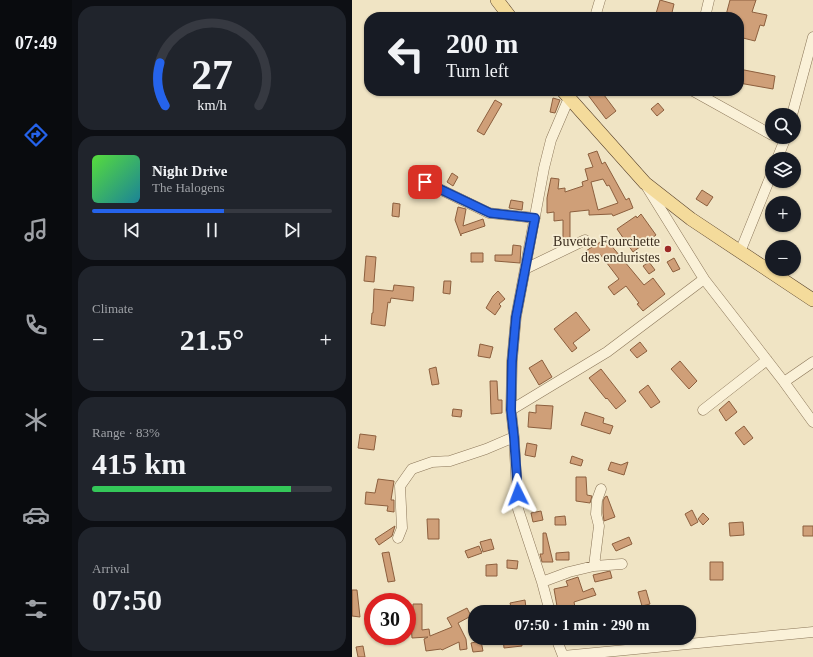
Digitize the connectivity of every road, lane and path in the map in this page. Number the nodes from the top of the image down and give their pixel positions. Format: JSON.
{"nodes":[{"id":1,"x":497,"y":0,"type":"edge"},
{"id":2,"x":600,"y":0,"type":"edge"},
{"id":3,"x":709,"y":0,"type":"edge"},
{"id":4,"x":506,"y":12,"type":"edge"},
{"id":5,"x":597,"y":12,"type":"edge"},
{"id":6,"x":706,"y":12,"type":"edge"},
{"id":7,"x":813,"y":37,"type":"edge"},
{"id":8,"x":567,"y":96,"type":"edge"},
{"id":9,"x":570,"y":96,"type":"edge"},
{"id":10,"x":702,"y":96,"type":"edge"},
{"id":11,"x":794,"y":108,"type":"edge"},
{"id":12,"x":765,"y":131,"type":"edge"},
{"id":13,"x":425,"y":182,"type":"dead end"},
{"id":14,"x":646,"y":183,"type":"junction"},
{"id":15,"x":766,"y":188,"type":"edge"},
{"id":16,"x":535,"y":218,"type":"junction"},
{"id":17,"x":585,"y":240,"type":"dead end"},
{"id":18,"x":740,"y":252,"type":"junction"},
{"id":19,"x":525,"y":269,"type":"junction"},
{"id":20,"x":704,"y":279,"type":"junction"},
{"id":21,"x":813,"y":300,"type":"edge"},
{"id":22,"x":767,"y":360,"type":"junction"},
{"id":23,"x":813,"y":362,"type":"edge"},
{"id":24,"x":784,"y":382,"type":"junction"},
{"id":25,"x":511,"y":410,"type":"junction"},
{"id":26,"x":703,"y":410,"type":"dead end"},
{"id":27,"x":813,"y":422,"type":"edge"},
{"id":28,"x":514,"y":437,"type":"junction"},
{"id":29,"x":602,"y":489,"type":"dead end"},
{"id":30,"x":398,"y":538,"type":"dead end"},
{"id":31,"x":622,"y":564,"type":"dead end"},
{"id":32,"x":594,"y":566,"type":"junction"},
{"id":33,"x":542,"y":582,"type":"junction"},
{"id":34,"x":548,"y":605,"type":"edge"},
{"id":35,"x":813,"y":632,"type":"edge"},
{"id":36,"x":696,"y":643,"type":"edge"},
{"id":37,"x":559,"y":645,"type":"edge"},
{"id":38,"x":678,"y":645,"type":"edge"}],
"edges":[{"from":1,"to":4,"type":"main road"},
{"from":2,"to":5,"type":"street"},
{"from":3,"to":6,"type":"street"},
{"from":7,"to":11,"type":"street"},
{"from":8,"to":16,"type":"street"},
{"from":9,"to":14,"type":"main road"},
{"from":10,"to":12,"type":"street"},
{"from":13,"to":16,"type":"street"},
{"from":14,"to":18,"type":"main road"},
{"from":14,"to":20,"type":"street"},
{"from":15,"to":18,"type":"street"},
{"from":16,"to":19,"type":"street"},
{"from":17,"to":19,"type":"street"},
{"from":18,"to":21,"type":"main road"},
{"from":19,"to":25,"type":"street"},
{"from":20,"to":22,"type":"street"},
{"from":20,"to":25,"type":"street"},
{"from":22,"to":24,"type":"street"},
{"from":22,"to":26,"type":"street"},
{"from":23,"to":24,"type":"street"},
{"from":24,"to":27,"type":"street"},
{"from":25,"to":28,"type":"street"},
{"from":28,"to":30,"type":"street"},
{"from":28,"to":33,"type":"street"},
{"from":29,"to":32,"type":"street"},
{"from":31,"to":32,"type":"street"},
{"from":32,"to":33,"type":"street"},
{"from":33,"to":34,"type":"street"},
{"from":35,"to":36,"type":"street"},
{"from":37,"to":38,"type":"street"}]}
